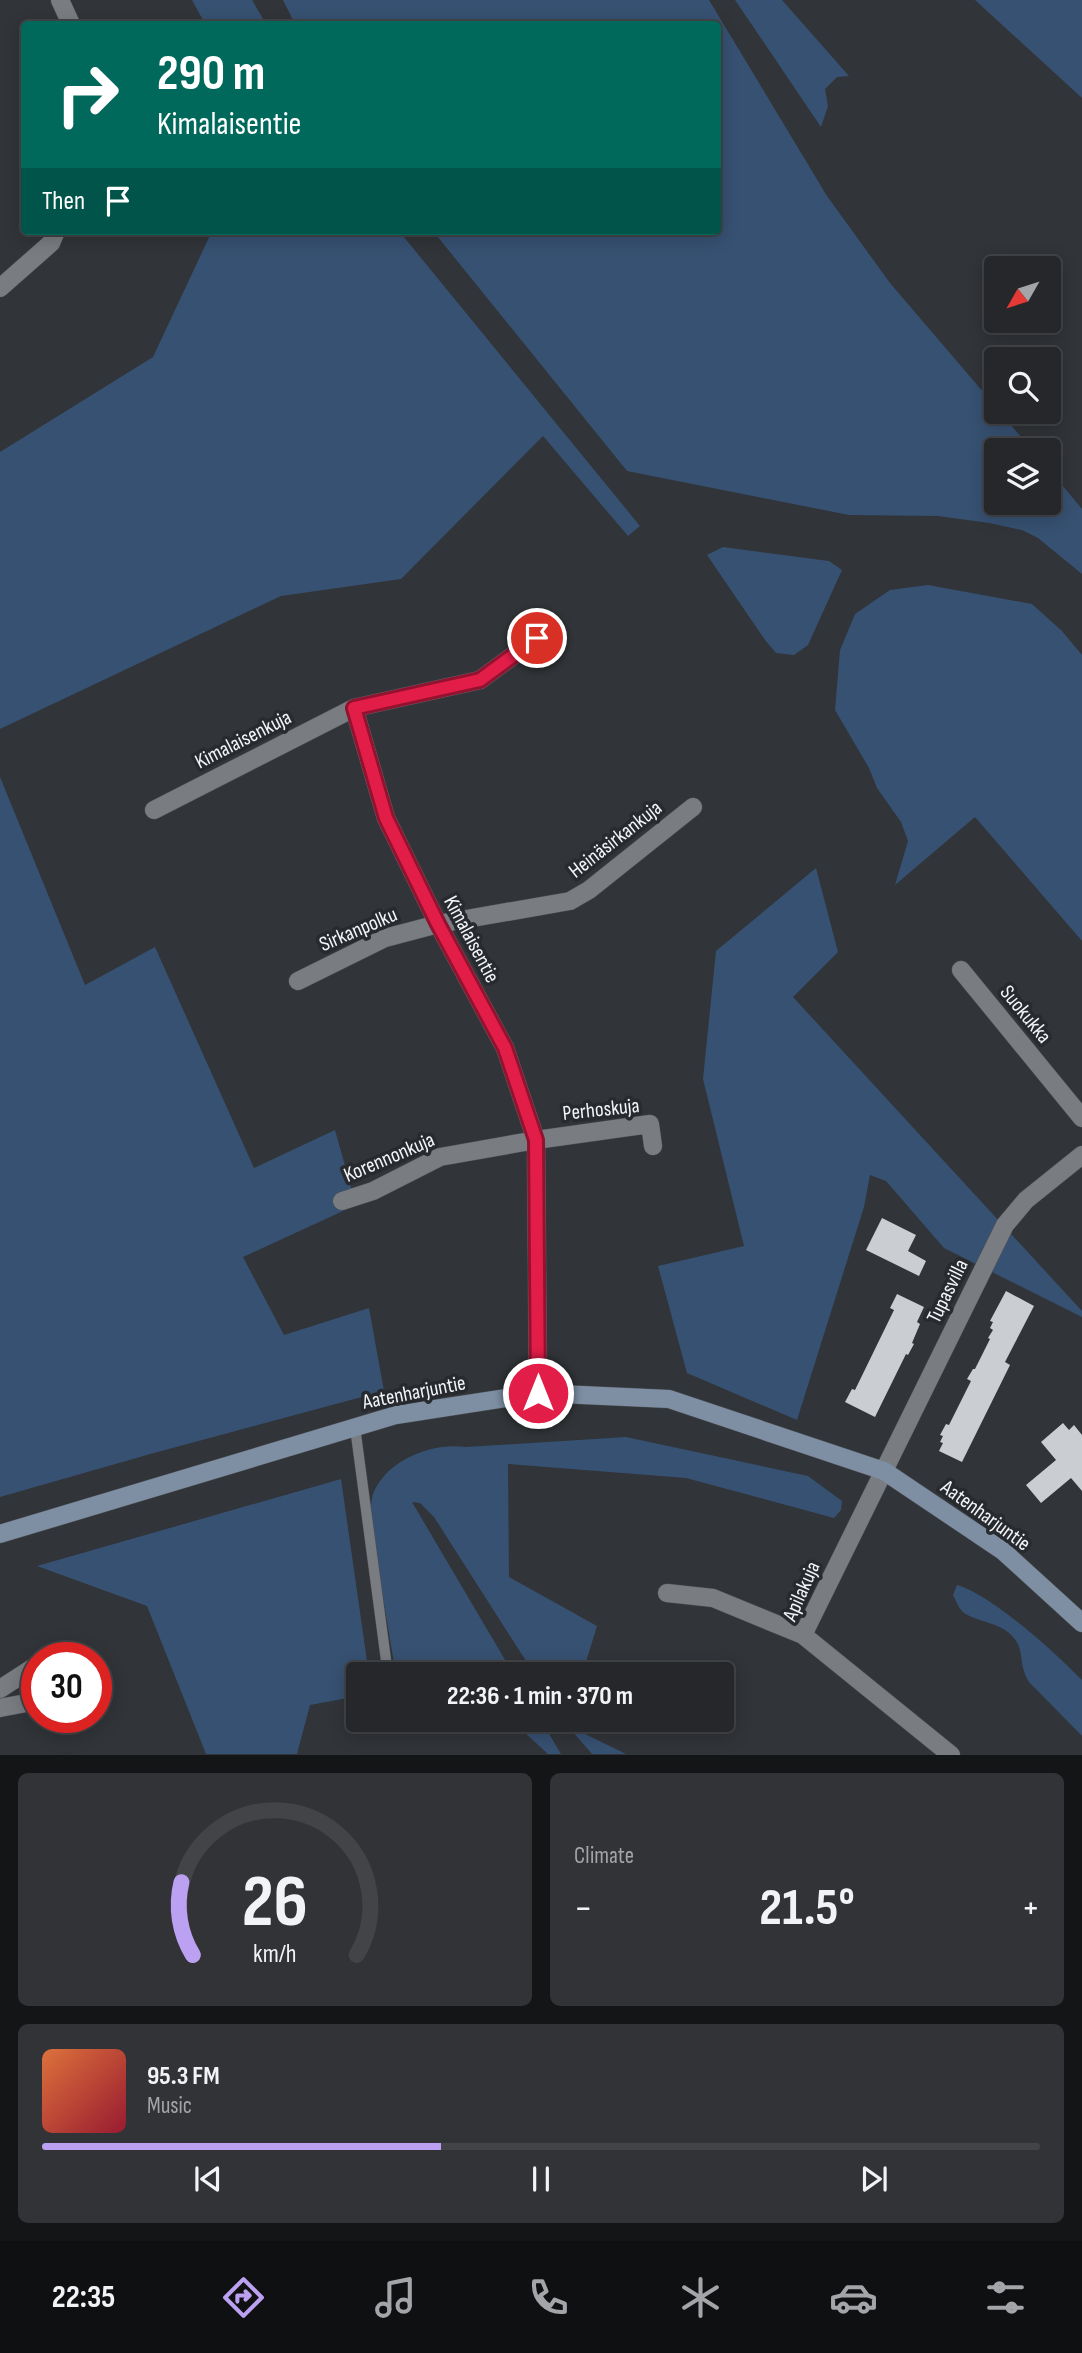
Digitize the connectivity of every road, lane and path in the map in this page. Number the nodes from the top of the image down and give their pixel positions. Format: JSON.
{"nodes":[{"id":1,"x":60,"y":0,"type":"edge"},
{"id":2,"x":70,"y":21,"type":"edge"},
{"id":3,"x":54,"y":235,"type":"edge"},
{"id":4,"x":0,"y":288,"type":"edge"},
{"id":5,"x":537,"y":638,"type":"dead end"},
{"id":6,"x":354,"y":708,"type":"junction"},
{"id":7,"x":693,"y":807,"type":"dead end"},
{"id":8,"x":154,"y":810,"type":"dead end"},
{"id":9,"x":438,"y":924,"type":"junction"},
{"id":10,"x":961,"y":970,"type":"dead end"},
{"id":11,"x":298,"y":981,"type":"dead end"},
{"id":12,"x":1082,"y":1118,"type":"edge"},
{"id":13,"x":536,"y":1140,"type":"junction"},
{"id":14,"x":653,"y":1146,"type":"dead end"},
{"id":15,"x":1082,"y":1155,"type":"edge"},
{"id":16,"x":342,"y":1201,"type":"dead end"},
{"id":17,"x":538,"y":1393,"type":"junction"},
{"id":18,"x":355,"y":1427,"type":"junction"},
{"id":19,"x":884,"y":1471,"type":"junction"},
{"id":20,"x":0,"y":1534,"type":"edge"},
{"id":21,"x":667,"y":1593,"type":"dead end"},
{"id":22,"x":1082,"y":1623,"type":"edge"},
{"id":23,"x":803,"y":1635,"type":"junction"},
{"id":24,"x":386,"y":1662,"type":"edge"},
{"id":25,"x":21,"y":1675,"type":"edge"},
{"id":26,"x":0,"y":1689,"type":"edge"},
{"id":27,"x":21,"y":1704,"type":"edge"},
{"id":28,"x":0,"y":1708,"type":"edge"},
{"id":29,"x":951,"y":1755,"type":"edge"}],
"edges":[{"from":1,"to":2,"type":"street"},
{"from":3,"to":4,"type":"street"},
{"from":5,"to":6,"type":"street"},
{"from":6,"to":8,"type":"street","name":"Kimalaisenkuja"},
{"from":6,"to":9,"type":"street","name":"Kimalaisentie"},
{"from":7,"to":9,"type":"street","name":"Heinäsirkankuja"},
{"from":9,"to":11,"type":"street","name":"Sirkanpolku"},
{"from":9,"to":13,"type":"street","name":"Kimalaisentie"},
{"from":10,"to":12,"type":"street","name":"Suokukka"},
{"from":13,"to":14,"type":"street","name":"Perhoskuja"},
{"from":13,"to":16,"type":"street","name":"Korennonkuja"},
{"from":13,"to":17,"type":"street","name":"Kimalaisentie"},
{"from":15,"to":19,"type":"street","name":"Tupasvilla"},
{"from":17,"to":18,"type":"street","name":"Aatenharjuntie"},
{"from":17,"to":19,"type":"street","name":"Aatenharjuntie"},
{"from":18,"to":20,"type":"street","name":"Aatenharjuntie"},
{"from":18,"to":24,"type":"lane"},
{"from":19,"to":22,"type":"street","name":"Aatenharjuntie"},
{"from":19,"to":23,"type":"street","name":"Apilakuja"},
{"from":21,"to":23,"type":"street"},
{"from":23,"to":29,"type":"street","name":"Apilakuja"},
{"from":25,"to":26,"type":"street"},
{"from":27,"to":28,"type":"street"}]}
